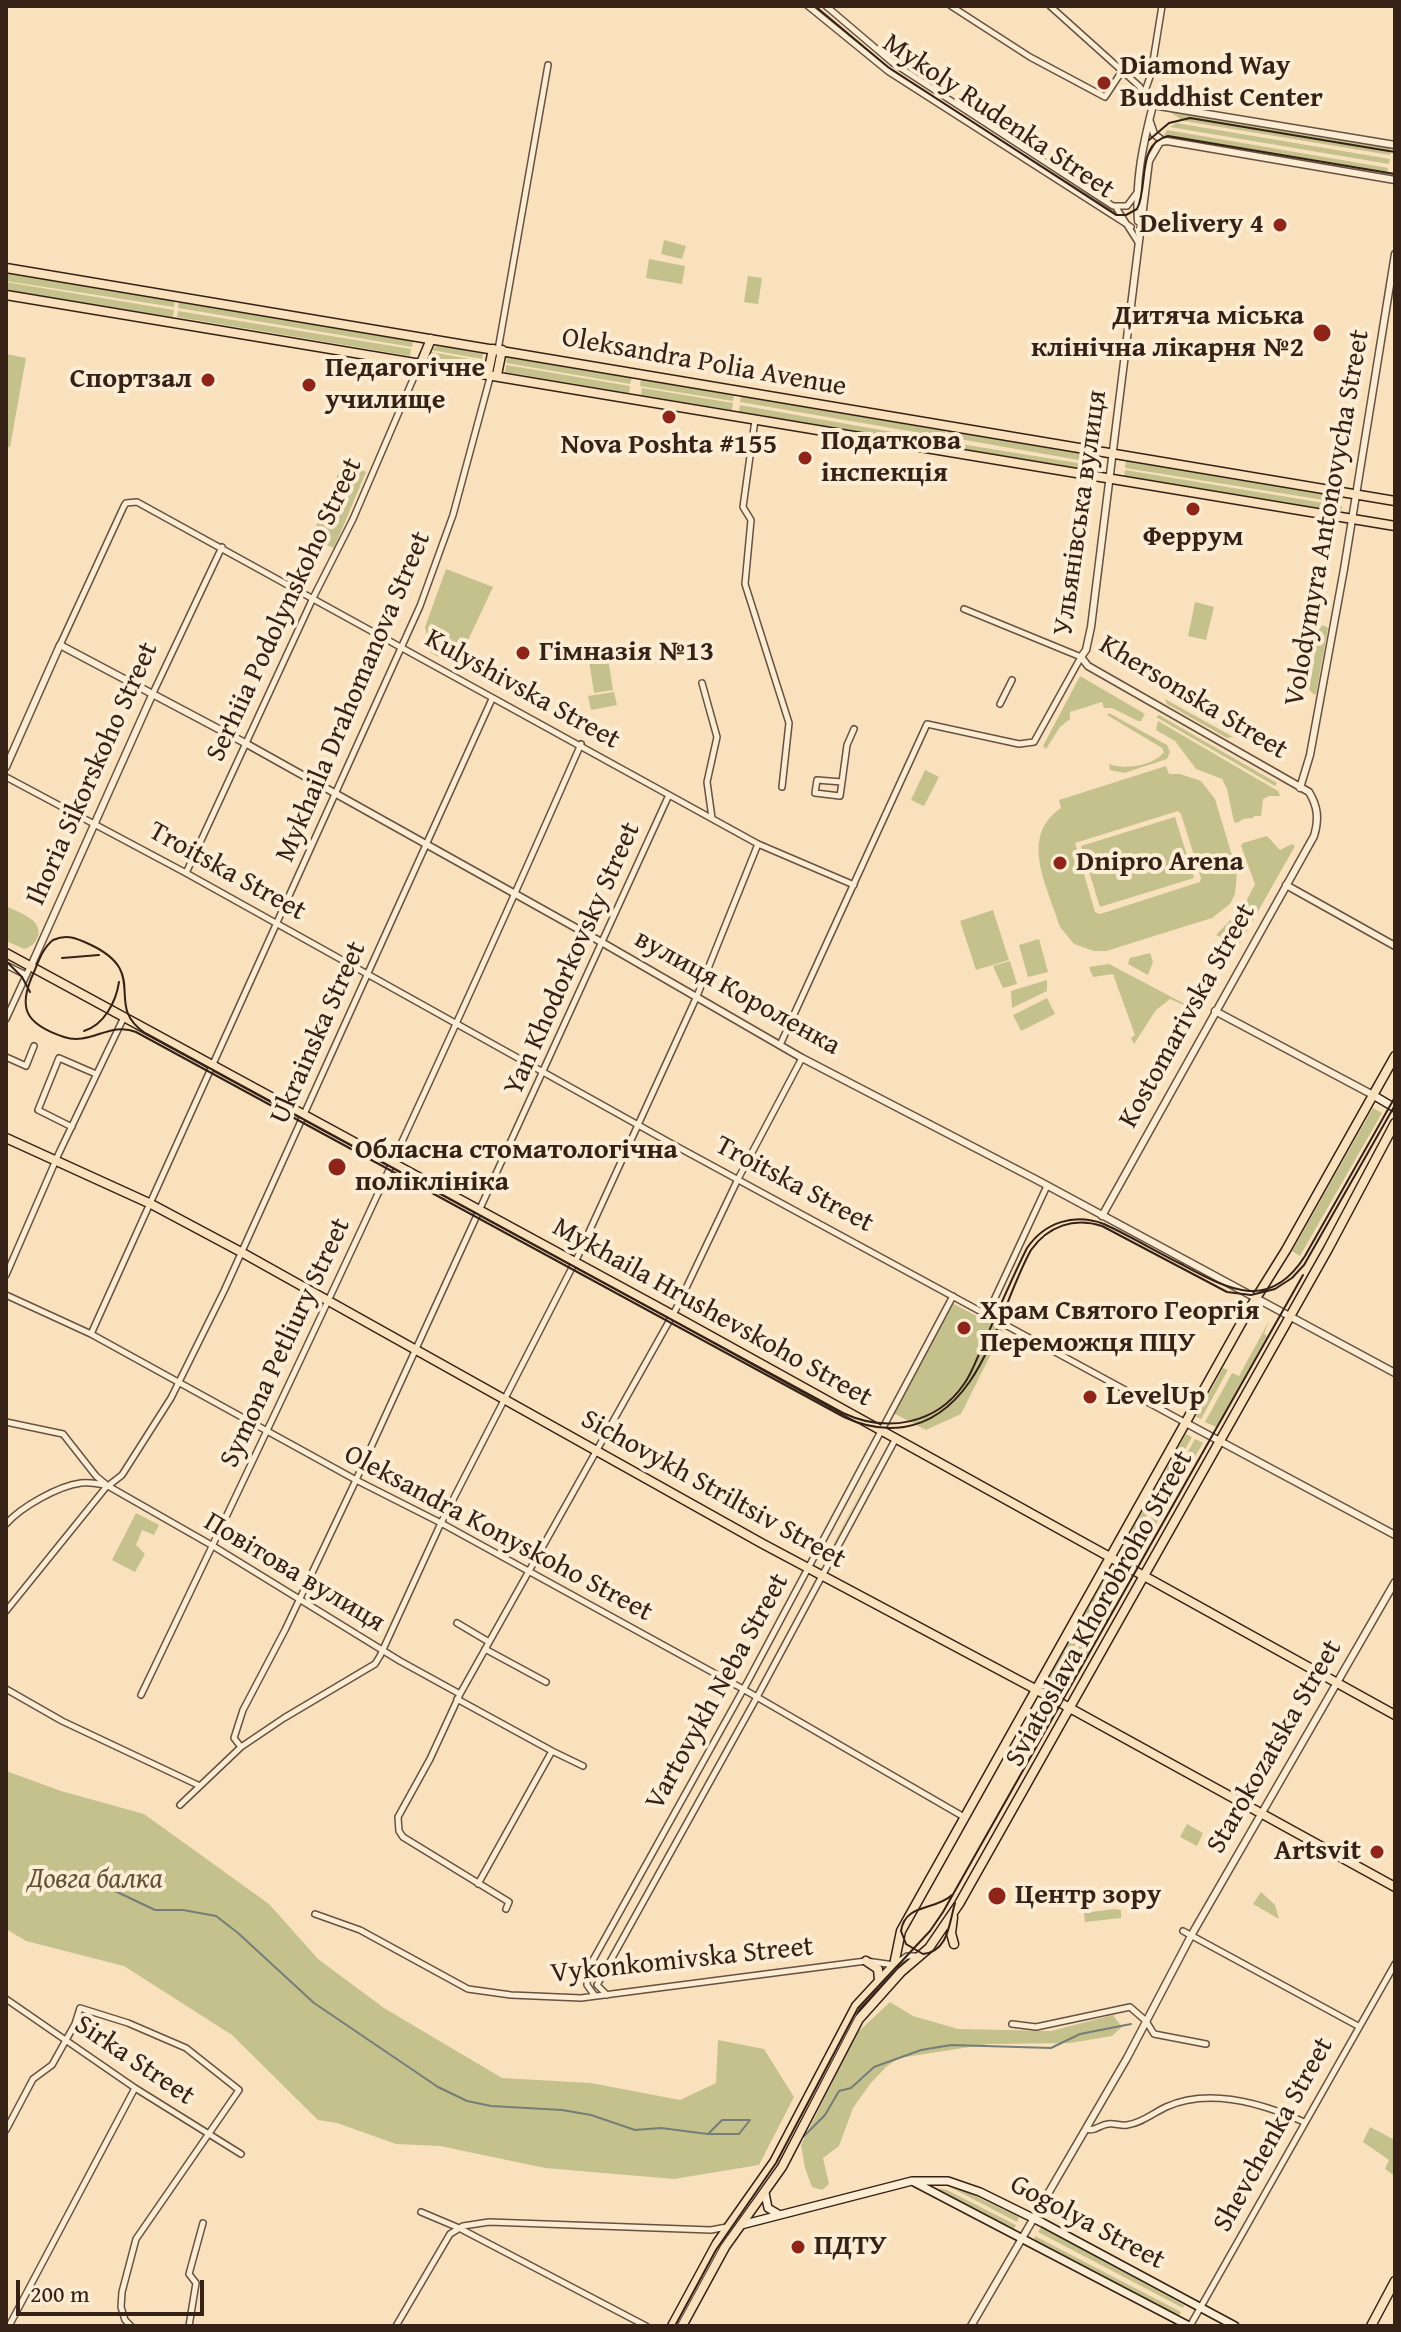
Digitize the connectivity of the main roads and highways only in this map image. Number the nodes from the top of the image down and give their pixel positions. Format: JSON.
{"nodes":[{"id":1,"x":6,"y":268,"type":"edge"},
{"id":2,"x":6,"y":295,"type":"edge"},
{"id":3,"x":431,"y":339,"type":"junction"},
{"id":4,"x":498,"y":350,"type":"junction"},
{"id":5,"x":421,"y":363,"type":"junction"},
{"id":6,"x":492,"y":374,"type":"junction"},
{"id":7,"x":1395,"y":501,"type":"edge"},
{"id":8,"x":1395,"y":526,"type":"edge"},
{"id":9,"x":6,"y":953,"type":"edge"},
{"id":10,"x":1395,"y":1056,"type":"edge"},
{"id":11,"x":1373,"y":1095,"type":"junction"},
{"id":12,"x":1395,"y":1108,"type":"edge"},
{"id":13,"x":1395,"y":1123,"type":"edge"},
{"id":14,"x":6,"y":1138,"type":"edge"},
{"id":15,"x":1111,"y":1559,"type":"junction"},
{"id":16,"x":1143,"y":1577,"type":"junction"},
{"id":17,"x":1037,"y":1690,"type":"junction"},
{"id":18,"x":1070,"y":1708,"type":"junction"},
{"id":19,"x":1395,"y":1715,"type":"edge"},
{"id":20,"x":1395,"y":1887,"type":"edge"},
{"id":21,"x":959,"y":1904,"type":"junction"},
{"id":22,"x":954,"y":1944,"type":"dead end"},
{"id":23,"x":866,"y":1961,"type":"road end"},
{"id":24,"x":898,"y":1968,"type":"junction"},
{"id":25,"x":879,"y":1980,"type":"junction"},
{"id":26,"x":819,"y":2086,"type":"junction"},
{"id":27,"x":791,"y":2140,"type":"junction"},
{"id":28,"x":912,"y":2181,"type":"junction"},
{"id":29,"x":765,"y":2193,"type":"junction"},
{"id":30,"x":780,"y":2215,"type":"junction"},
{"id":31,"x":741,"y":2225,"type":"junction"},
{"id":32,"x":1395,"y":2281,"type":"edge"},
{"id":33,"x":672,"y":2326,"type":"edge"},
{"id":34,"x":682,"y":2326,"type":"edge"},
{"id":35,"x":1190,"y":2326,"type":"edge"},
{"id":36,"x":1235,"y":2326,"type":"edge"},
{"id":37,"x":1371,"y":2326,"type":"edge"}],
"edges":[{"from":1,"to":3,"type":"main road","name":"Oleksandra Polia Avenue"},
{"from":2,"to":5,"type":"main road","name":"Oleksandra Polia Avenue"},
{"from":3,"to":4,"type":"main road","name":"Oleksandra Polia Avenue"},
{"from":3,"to":5,"type":"main road"},
{"from":4,"to":6,"type":"main road"},
{"from":4,"to":7,"type":"main road","name":"Oleksandra Polia Avenue"},
{"from":5,"to":6,"type":"main road","name":"Oleksandra Polia Avenue"},
{"from":6,"to":8,"type":"main road","name":"Oleksandra Polia Avenue"},
{"from":9,"to":15,"type":"main road","name":"Mykhaila Hrushevskoho Street"},
{"from":10,"to":11,"type":"main road","name":"Sviatoslava Khorobroho Street"},
{"from":11,"to":12,"type":"main road"},
{"from":11,"to":15,"type":"main road","name":"Sviatoslava Khorobroho Street"},
{"from":13,"to":16,"type":"main road","name":"Sviatoslava Khorobroho Street"},
{"from":14,"to":17,"type":"main road","name":"Sichovykh Striltsiv Street"},
{"from":15,"to":16,"type":"main road","name":"Mykhaila Hrushevskoho Street"},
{"from":15,"to":17,"type":"main road","name":"Sviatoslava Khorobroho Street"},
{"from":16,"to":18,"type":"main road","name":"Sviatoslava Khorobroho Street"},
{"from":16,"to":19,"type":"main road","name":"Mykhaila Hrushevskoho Street"},
{"from":17,"to":18,"type":"main road","name":"Sichovykh Striltsiv Street"},
{"from":17,"to":24,"type":"main road","name":"Sviatoslava Khorobroho Street"},
{"from":18,"to":20,"type":"main road","name":"Sichovykh Striltsiv Street"},
{"from":18,"to":21,"type":"main road","name":"Sviatoslava Khorobroho Street"},
{"from":21,"to":22,"type":"main road"},
{"from":21,"to":24,"type":"main road","name":"Sviatoslava Khorobroho Street"},
{"from":23,"to":25,"type":"main road"},
{"from":24,"to":25,"type":"main road","name":"Sviatoslava Khorobroho Street"},
{"from":24,"to":26,"type":"main road","name":"Sviatoslava Khorobroho Street"},
{"from":25,"to":26,"type":"main road","name":"Sviatoslava Khorobroho Street"},
{"from":26,"to":27,"type":"main road"},
{"from":27,"to":29,"type":"main road"},
{"from":27,"to":33,"type":"main road"},
{"from":28,"to":30,"type":"main road","name":"Gogolya Street"},
{"from":28,"to":35,"type":"main road","name":"Gogolya Street"},
{"from":28,"to":36,"type":"main road","name":"Gogolya Street"},
{"from":29,"to":30,"type":"main road"},
{"from":29,"to":31,"type":"main road"},
{"from":30,"to":31,"type":"main road","name":"Gogolya Street"},
{"from":31,"to":34,"type":"main road"},
{"from":32,"to":37,"type":"main road"}]}
